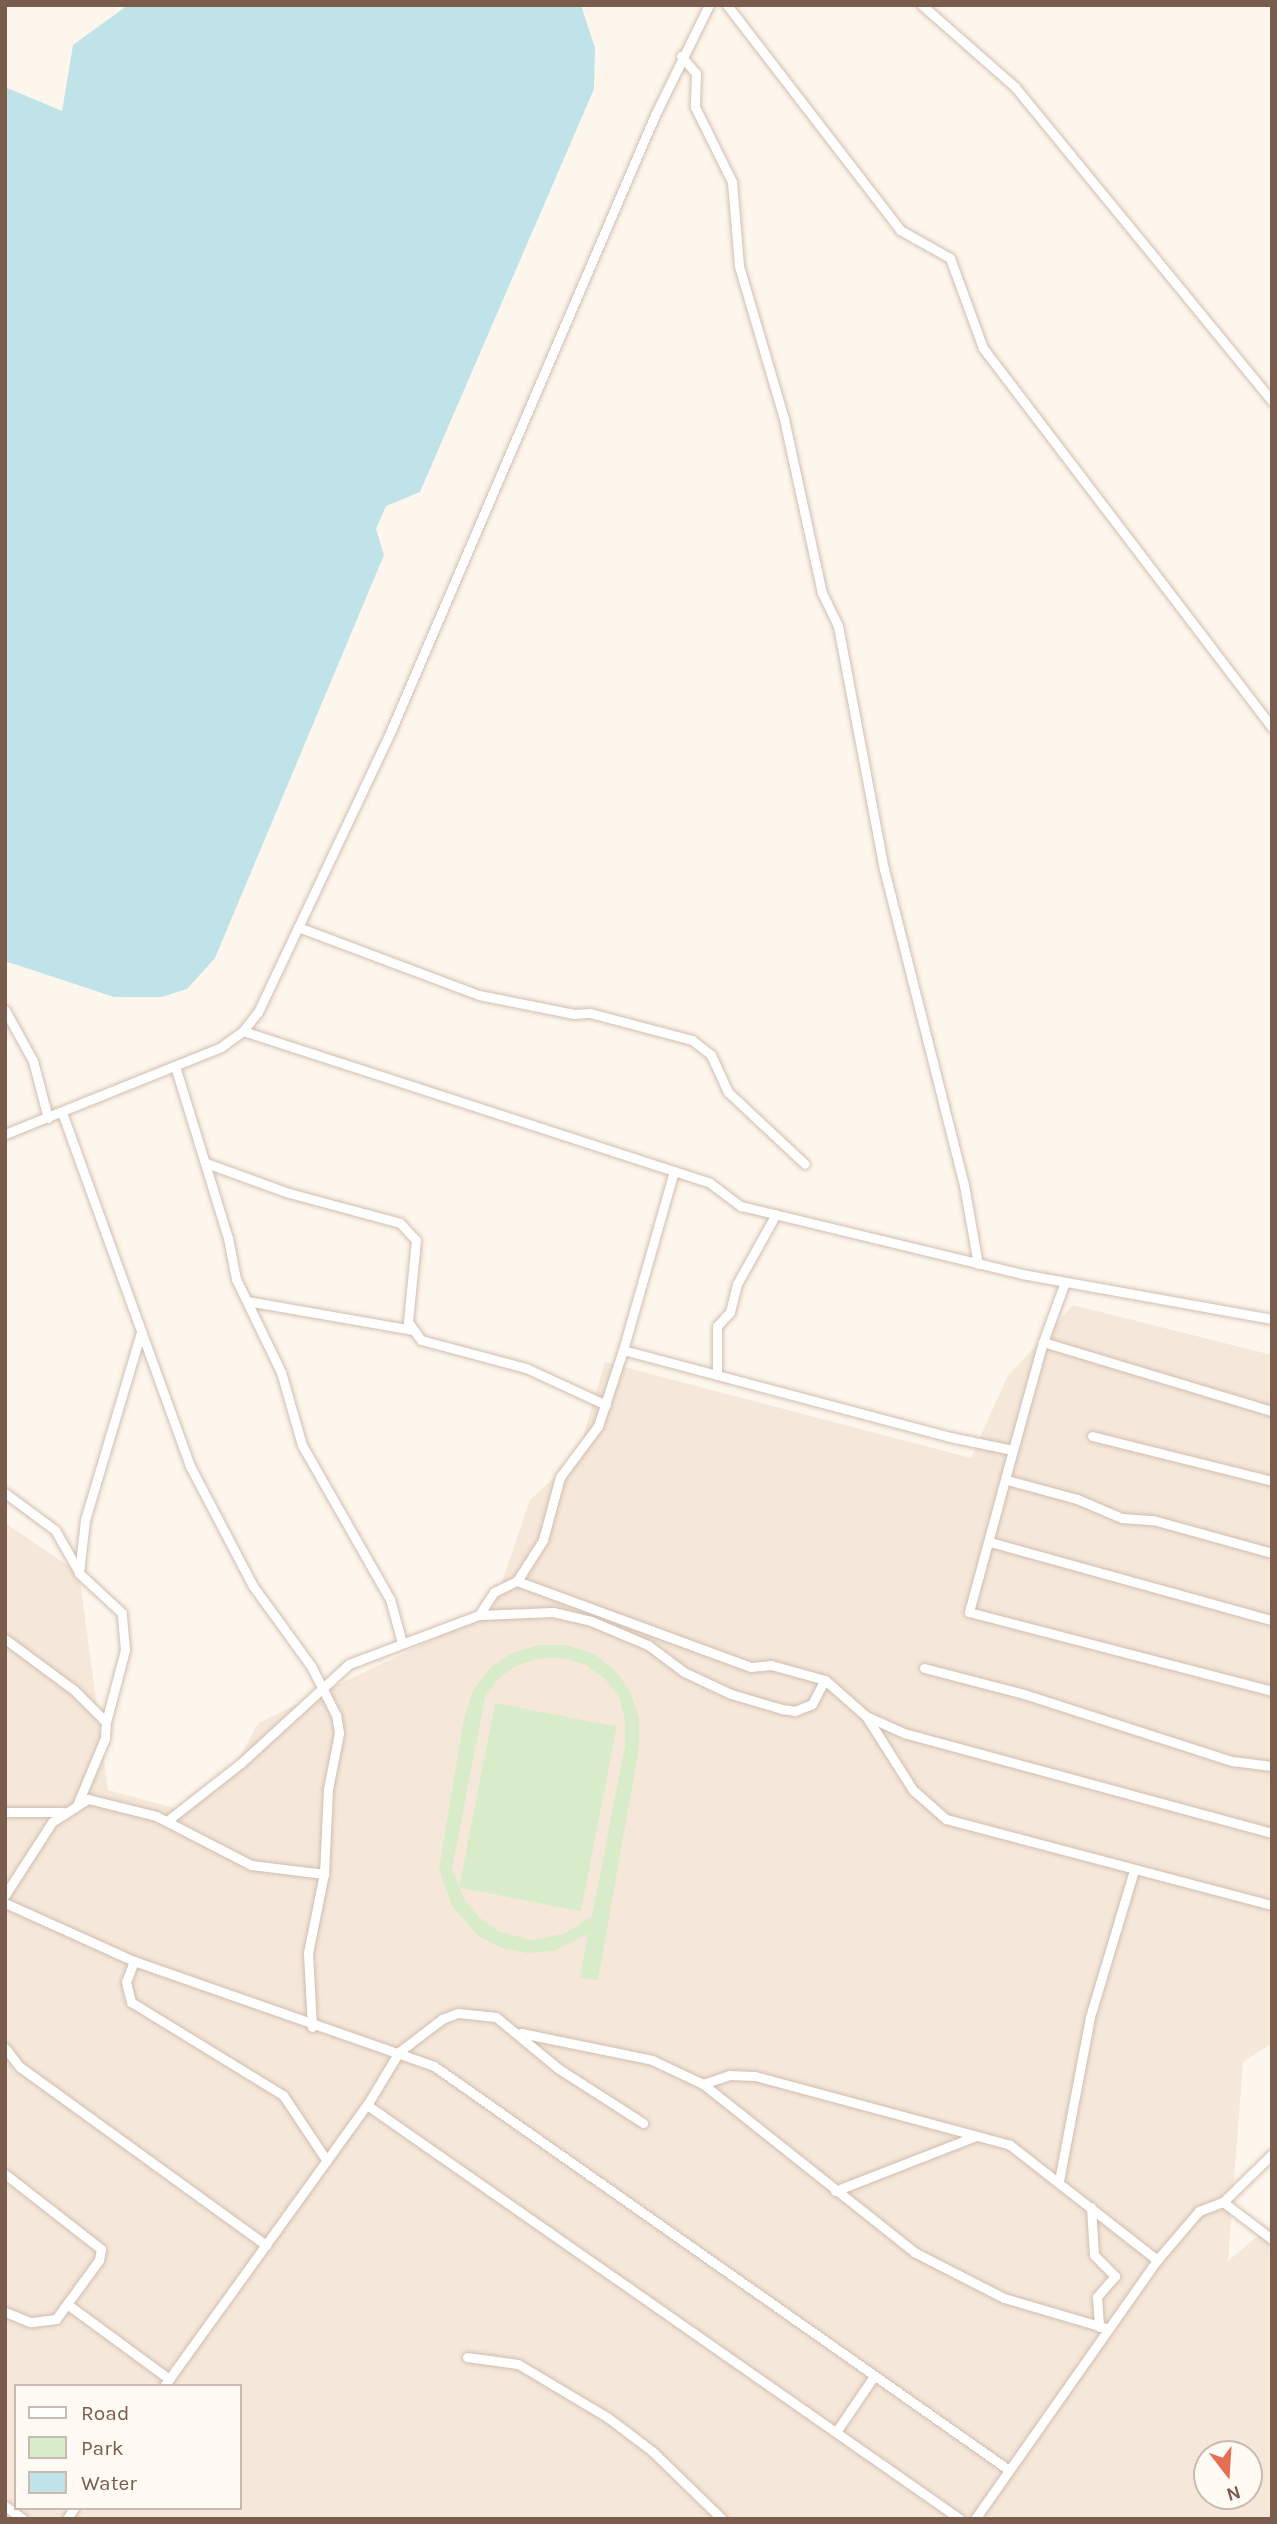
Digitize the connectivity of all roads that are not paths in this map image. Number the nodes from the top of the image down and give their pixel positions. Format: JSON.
{"nodes":[{"id":1,"x":709,"y":5,"type":"edge"},
{"id":2,"x":727,"y":5,"type":"edge"},
{"id":3,"x":922,"y":5,"type":"edge"},
{"id":4,"x":681,"y":56,"type":"junction"},
{"id":5,"x":1272,"y":401,"type":"edge"},
{"id":6,"x":1272,"y":728,"type":"edge"},
{"id":7,"x":298,"y":928,"type":"junction"},
{"id":8,"x":5,"y":1010,"type":"edge"},
{"id":9,"x":243,"y":1031,"type":"junction"},
{"id":10,"x":175,"y":1066,"type":"junction"},
{"id":11,"x":62,"y":1113,"type":"junction"},
{"id":12,"x":48,"y":1118,"type":"junction"},
{"id":13,"x":5,"y":1134,"type":"edge"},
{"id":14,"x":206,"y":1163,"type":"junction"},
{"id":15,"x":806,"y":1164,"type":"dead end"},
{"id":16,"x":674,"y":1171,"type":"junction"},
{"id":17,"x":776,"y":1214,"type":"junction"},
{"id":18,"x":978,"y":1264,"type":"junction"},
{"id":19,"x":1065,"y":1282,"type":"junction"},
{"id":20,"x":247,"y":1301,"type":"junction"},
{"id":21,"x":1272,"y":1319,"type":"edge"},
{"id":22,"x":414,"y":1330,"type":"junction"},
{"id":23,"x":141,"y":1333,"type":"junction"},
{"id":24,"x":1043,"y":1342,"type":"junction"},
{"id":25,"x":622,"y":1350,"type":"junction"},
{"id":26,"x":717,"y":1373,"type":"junction"},
{"id":27,"x":606,"y":1405,"type":"junction"},
{"id":28,"x":1272,"y":1411,"type":"edge"},
{"id":29,"x":1092,"y":1436,"type":"dead end"},
{"id":30,"x":1013,"y":1450,"type":"junction"},
{"id":31,"x":1007,"y":1480,"type":"junction"},
{"id":32,"x":1272,"y":1481,"type":"edge"},
{"id":33,"x":5,"y":1493,"type":"edge"},
{"id":34,"x":990,"y":1542,"type":"junction"},
{"id":35,"x":1272,"y":1553,"type":"edge"},
{"id":36,"x":79,"y":1573,"type":"junction"},
{"id":37,"x":517,"y":1581,"type":"junction"},
{"id":38,"x":480,"y":1615,"type":"junction"},
{"id":39,"x":1272,"y":1620,"type":"edge"},
{"id":40,"x":5,"y":1639,"type":"edge"},
{"id":41,"x":402,"y":1643,"type":"junction"},
{"id":42,"x":924,"y":1668,"type":"dead end"},
{"id":43,"x":825,"y":1680,"type":"junction"},
{"id":44,"x":321,"y":1685,"type":"junction"},
{"id":45,"x":1272,"y":1691,"type":"edge"},
{"id":46,"x":866,"y":1716,"type":"junction"},
{"id":47,"x":106,"y":1722,"type":"junction"},
{"id":48,"x":1272,"y":1766,"type":"edge"},
{"id":49,"x":78,"y":1804,"type":"junction"},
{"id":50,"x":5,"y":1812,"type":"edge"},
{"id":51,"x":63,"y":1812,"type":"junction"},
{"id":52,"x":167,"y":1821,"type":"junction"},
{"id":53,"x":1272,"y":1833,"type":"edge"},
{"id":54,"x":1134,"y":1870,"type":"junction"},
{"id":55,"x":324,"y":1874,"type":"junction"},
{"id":56,"x":5,"y":1895,"type":"edge"},
{"id":57,"x":5,"y":1902,"type":"edge"},
{"id":58,"x":1272,"y":1905,"type":"edge"},
{"id":59,"x":134,"y":1961,"type":"junction"},
{"id":60,"x":312,"y":2027,"type":"junction"},
{"id":61,"x":520,"y":2032,"type":"junction"},
{"id":62,"x":5,"y":2048,"type":"edge"},
{"id":63,"x":399,"y":2052,"type":"junction"},
{"id":64,"x":703,"y":2084,"type":"junction"},
{"id":65,"x":367,"y":2105,"type":"junction"},
{"id":66,"x":643,"y":2123,"type":"dead end"},
{"id":67,"x":978,"y":2136,"type":"junction"},
{"id":68,"x":1272,"y":2154,"type":"edge"},
{"id":69,"x":327,"y":2161,"type":"junction"},
{"id":70,"x":5,"y":2174,"type":"edge"},
{"id":71,"x":1059,"y":2181,"type":"junction"},
{"id":72,"x":835,"y":2191,"type":"junction"},
{"id":73,"x":1223,"y":2202,"type":"junction"},
{"id":74,"x":1091,"y":2207,"type":"junction"},
{"id":75,"x":1272,"y":2239,"type":"edge"},
{"id":76,"x":266,"y":2245,"type":"junction"},
{"id":77,"x":1157,"y":2260,"type":"junction"},
{"id":78,"x":67,"y":2304,"type":"junction"},
{"id":79,"x":5,"y":2312,"type":"edge"},
{"id":80,"x":1099,"y":2327,"type":"junction"},
{"id":81,"x":1109,"y":2329,"type":"junction"},
{"id":82,"x":467,"y":2357,"type":"dead end"},
{"id":83,"x":874,"y":2375,"type":"junction"},
{"id":84,"x":166,"y":2382,"type":"edge"},
{"id":85,"x":836,"y":2432,"type":"junction"},
{"id":86,"x":1009,"y":2470,"type":"junction"},
{"id":87,"x":5,"y":2506,"type":"edge"},
{"id":88,"x":23,"y":2519,"type":"edge"},
{"id":89,"x":722,"y":2519,"type":"edge"},
{"id":90,"x":960,"y":2519,"type":"edge"},
{"id":91,"x":975,"y":2519,"type":"edge"}],
"edges":[{"from":1,"to":4,"type":"street"},
{"from":2,"to":6,"type":"street"},
{"from":3,"to":5,"type":"street"},
{"from":4,"to":7,"type":"street"},
{"from":4,"to":18,"type":"street"},
{"from":7,"to":9,"type":"street"},
{"from":7,"to":15,"type":"street"},
{"from":8,"to":12,"type":"street"},
{"from":9,"to":10,"type":"street"},
{"from":9,"to":16,"type":"street"},
{"from":10,"to":11,"type":"street"},
{"from":10,"to":14,"type":"street"},
{"from":11,"to":12,"type":"street"},
{"from":11,"to":23,"type":"street"},
{"from":12,"to":13,"type":"street"},
{"from":14,"to":20,"type":"street"},
{"from":14,"to":22,"type":"street"},
{"from":16,"to":17,"type":"street"},
{"from":16,"to":25,"type":"street"},
{"from":17,"to":18,"type":"street"},
{"from":17,"to":26,"type":"street"},
{"from":18,"to":19,"type":"street"},
{"from":19,"to":21,"type":"street"},
{"from":19,"to":24,"type":"street"},
{"from":20,"to":22,"type":"street"},
{"from":20,"to":41,"type":"street"},
{"from":22,"to":27,"type":"street"},
{"from":23,"to":36,"type":"street"},
{"from":23,"to":44,"type":"street"},
{"from":24,"to":28,"type":"street"},
{"from":24,"to":30,"type":"street"},
{"from":25,"to":26,"type":"street"},
{"from":25,"to":27,"type":"street"},
{"from":26,"to":30,"type":"street"},
{"from":27,"to":37,"type":"street"},
{"from":29,"to":32,"type":"street"},
{"from":30,"to":31,"type":"street"},
{"from":31,"to":34,"type":"street"},
{"from":31,"to":35,"type":"street"},
{"from":33,"to":36,"type":"street"},
{"from":34,"to":39,"type":"street"},
{"from":34,"to":45,"type":"street"},
{"from":36,"to":47,"type":"street"},
{"from":37,"to":38,"type":"street"},
{"from":37,"to":43,"type":"street"},
{"from":38,"to":41,"type":"street"},
{"from":38,"to":43,"type":"street"},
{"from":40,"to":47,"type":"street"},
{"from":41,"to":44,"type":"street"},
{"from":42,"to":48,"type":"street"},
{"from":43,"to":46,"type":"street"},
{"from":44,"to":52,"type":"street"},
{"from":44,"to":55,"type":"street"},
{"from":46,"to":53,"type":"street"},
{"from":46,"to":54,"type":"street"},
{"from":47,"to":49,"type":"street"},
{"from":49,"to":51,"type":"street"},
{"from":49,"to":52,"type":"street"},
{"from":50,"to":51,"type":"street"},
{"from":51,"to":56,"type":"street"},
{"from":52,"to":55,"type":"street"},
{"from":54,"to":58,"type":"street"},
{"from":54,"to":71,"type":"street"},
{"from":55,"to":60,"type":"street"},
{"from":57,"to":59,"type":"street"},
{"from":59,"to":60,"type":"street"},
{"from":59,"to":69,"type":"street"},
{"from":60,"to":63,"type":"street"},
{"from":61,"to":63,"type":"street"},
{"from":61,"to":64,"type":"street"},
{"from":61,"to":66,"type":"street"},
{"from":62,"to":76,"type":"street"},
{"from":63,"to":65,"type":"street"},
{"from":63,"to":83,"type":"street"},
{"from":64,"to":67,"type":"street"},
{"from":64,"to":72,"type":"street"},
{"from":65,"to":69,"type":"street"},
{"from":65,"to":85,"type":"street"},
{"from":67,"to":71,"type":"street"},
{"from":67,"to":72,"type":"street"},
{"from":68,"to":73,"type":"street"},
{"from":69,"to":76,"type":"street"},
{"from":70,"to":78,"type":"street"},
{"from":71,"to":74,"type":"street"},
{"from":72,"to":80,"type":"street"},
{"from":73,"to":75,"type":"street"},
{"from":73,"to":77,"type":"street"},
{"from":74,"to":77,"type":"street"},
{"from":74,"to":80,"type":"street"},
{"from":76,"to":84,"type":"street"},
{"from":77,"to":81,"type":"street"},
{"from":78,"to":79,"type":"street"},
{"from":78,"to":84,"type":"street"},
{"from":80,"to":81,"type":"street"},
{"from":81,"to":86,"type":"street"},
{"from":82,"to":89,"type":"street"},
{"from":83,"to":85,"type":"street"},
{"from":83,"to":86,"type":"street"},
{"from":85,"to":90,"type":"street"},
{"from":86,"to":91,"type":"street"},
{"from":87,"to":88,"type":"street"}]}
